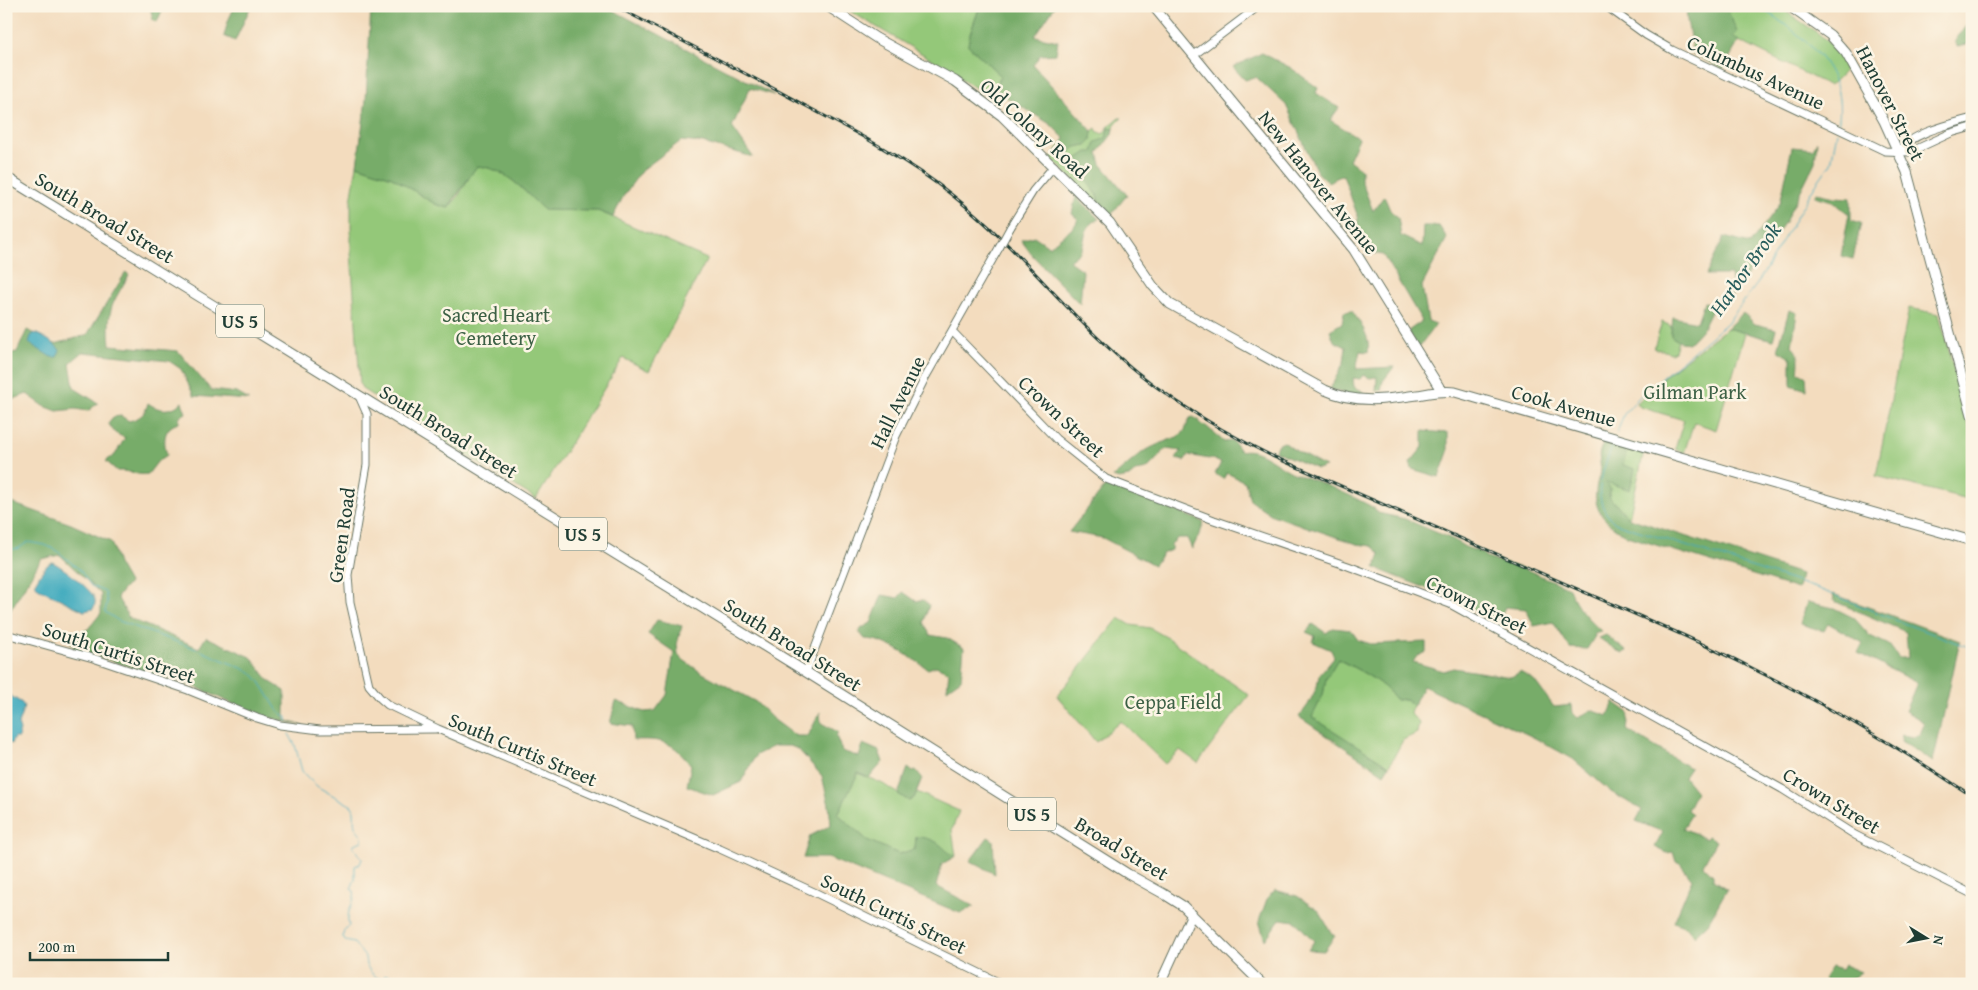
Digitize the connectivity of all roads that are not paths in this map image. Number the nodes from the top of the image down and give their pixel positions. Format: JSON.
{"nodes":[{"id":1,"x":828,"y":6,"type":"edge"},
{"id":2,"x":1154,"y":6,"type":"edge"},
{"id":3,"x":1259,"y":6,"type":"edge"},
{"id":4,"x":1606,"y":6,"type":"edge"},
{"id":5,"x":1789,"y":6,"type":"edge"},
{"id":6,"x":1194,"y":56,"type":"junction"},
{"id":7,"x":1972,"y":118,"type":"edge"},
{"id":8,"x":1948,"y":124,"type":"junction"},
{"id":9,"x":1972,"y":127,"type":"edge"},
{"id":10,"x":1951,"y":134,"type":"junction"},
{"id":11,"x":1899,"y":152,"type":"junction"},
{"id":12,"x":1054,"y":166,"type":"junction"},
{"id":13,"x":6,"y":177,"type":"edge"},
{"id":14,"x":1162,"y":297,"type":"joint"},
{"id":15,"x":952,"y":331,"type":"junction"},
{"id":16,"x":1440,"y":390,"type":"junction"},
{"id":17,"x":359,"y":396,"type":"junction"},
{"id":18,"x":1972,"y":415,"type":"edge"},
{"id":19,"x":1972,"y":541,"type":"edge"},
{"id":20,"x":6,"y":634,"type":"edge"},
{"id":21,"x":806,"y":672,"type":"junction"},
{"id":22,"x":873,"y":714,"type":"joint"},
{"id":23,"x":438,"y":729,"type":"junction"},
{"id":24,"x":1972,"y":894,"type":"edge"},
{"id":25,"x":1192,"y":914,"type":"junction"},
{"id":26,"x":1002,"y":984,"type":"edge"},
{"id":27,"x":1160,"y":984,"type":"edge"},
{"id":28,"x":1262,"y":984,"type":"edge"}],
"edges":[{"from":1,"to":12,"type":"main road","name":"Old Colony Road"},
{"from":2,"to":6,"type":"main road","name":"New Hanover Avenue"},
{"from":3,"to":6,"type":"street"},
{"from":4,"to":11,"type":"street","name":"Columbus Avenue"},
{"from":5,"to":11,"type":"main road","name":"Hanover Street"},
{"from":6,"to":16,"type":"main road","name":"New Hanover Avenue"},
{"from":7,"to":8,"type":"street"},
{"from":8,"to":10,"type":"street"},
{"from":8,"to":11,"type":"street"},
{"from":9,"to":10,"type":"street"},
{"from":10,"to":11,"type":"street"},
{"from":11,"to":18,"type":"main road","name":"Hanover Street"},
{"from":12,"to":14,"type":"main road","name":"Old Colony Road"},
{"from":12,"to":15,"type":"street","name":"Hall Avenue","bridge":true},
{"from":13,"to":17,"type":"main road","name":"South Broad Street","number":"US 5"},
{"from":14,"to":16,"type":"main road","name":"Cook Avenue"},
{"from":15,"to":21,"type":"street","name":"Hall Avenue"},
{"from":15,"to":24,"type":"street","name":"Crown Street"},
{"from":16,"to":19,"type":"main road","name":"Cook Avenue"},
{"from":17,"to":21,"type":"main road","name":"South Broad Street","number":"US 5"},
{"from":17,"to":23,"type":"street","name":"Green Road"},
{"from":20,"to":23,"type":"street","name":"South Curtis Street"},
{"from":21,"to":22,"type":"main road","name":"South Broad Street","number":"US 5"},
{"from":22,"to":25,"type":"main road","name":"Broad Street","number":"US 5"},
{"from":23,"to":26,"type":"street","name":"South Curtis Street"},
{"from":25,"to":27,"type":"main road"},
{"from":25,"to":28,"type":"main road","name":"Broad Street","number":"US 5"}]}
